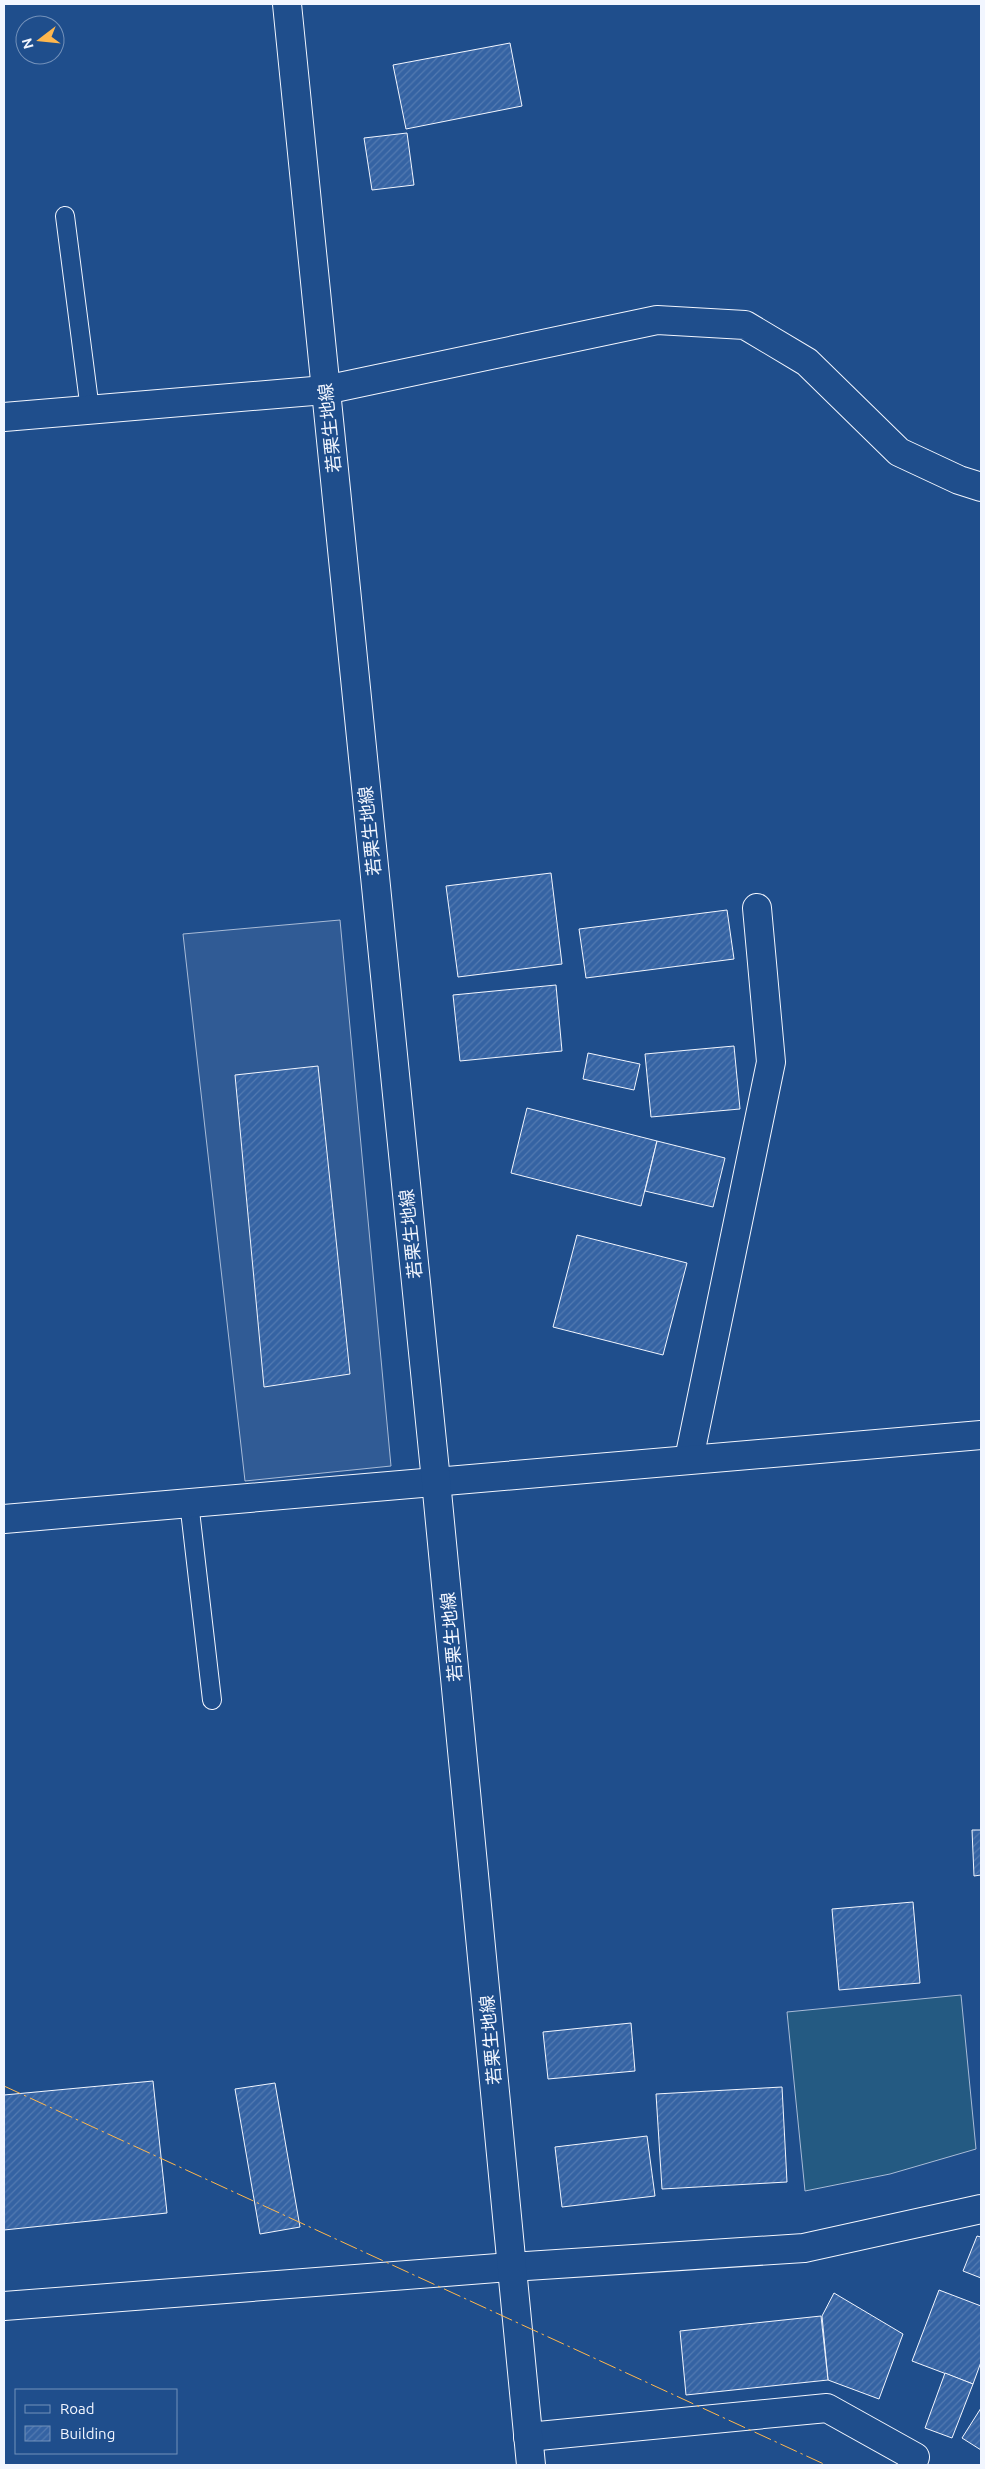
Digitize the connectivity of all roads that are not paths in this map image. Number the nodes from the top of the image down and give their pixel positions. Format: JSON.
{"nodes":[{"id":1,"x":287,"y":4,"type":"edge"},
{"id":2,"x":65,"y":216,"type":"dead end"},
{"id":3,"x":325,"y":390,"type":"junction"},
{"id":4,"x":90,"y":410,"type":"junction"},
{"id":5,"x":4,"y":417,"type":"edge"},
{"id":6,"x":981,"y":487,"type":"edge"},
{"id":7,"x":757,"y":908,"type":"dead end"},
{"id":8,"x":981,"y":1435,"type":"edge"},
{"id":9,"x":689,"y":1459,"type":"junction"},
{"id":10,"x":436,"y":1481,"type":"junction"},
{"id":11,"x":190,"y":1502,"type":"junction"},
{"id":12,"x":4,"y":1519,"type":"edge"},
{"id":13,"x":212,"y":1700,"type":"dead end"},
{"id":14,"x":981,"y":2209,"type":"edge"},
{"id":15,"x":512,"y":2267,"type":"junction"},
{"id":16,"x":4,"y":2306,"type":"edge"},
{"id":17,"x":528,"y":2437,"type":"junction"},
{"id":18,"x":531,"y":2465,"type":"edge"},
{"id":19,"x":912,"y":2465,"type":"edge"}],
"edges":[{"from":1,"to":3,"type":"street","name":"若栗生地線"},
{"from":2,"to":4,"type":"lane"},
{"from":3,"to":4,"type":"street"},
{"from":3,"to":6,"type":"street"},
{"from":3,"to":10,"type":"street","name":"若栗生地線"},
{"from":4,"to":5,"type":"street"},
{"from":7,"to":9,"type":"street"},
{"from":8,"to":9,"type":"street"},
{"from":9,"to":10,"type":"street"},
{"from":10,"to":11,"type":"street"},
{"from":10,"to":15,"type":"street","name":"若栗生地線"},
{"from":11,"to":12,"type":"street"},
{"from":11,"to":13,"type":"lane"},
{"from":14,"to":15,"type":"street"},
{"from":15,"to":16,"type":"street"},
{"from":15,"to":17,"type":"street","name":"若栗生地線"},
{"from":17,"to":18,"type":"street","name":"若栗生地線"},
{"from":17,"to":19,"type":"street"}]}
